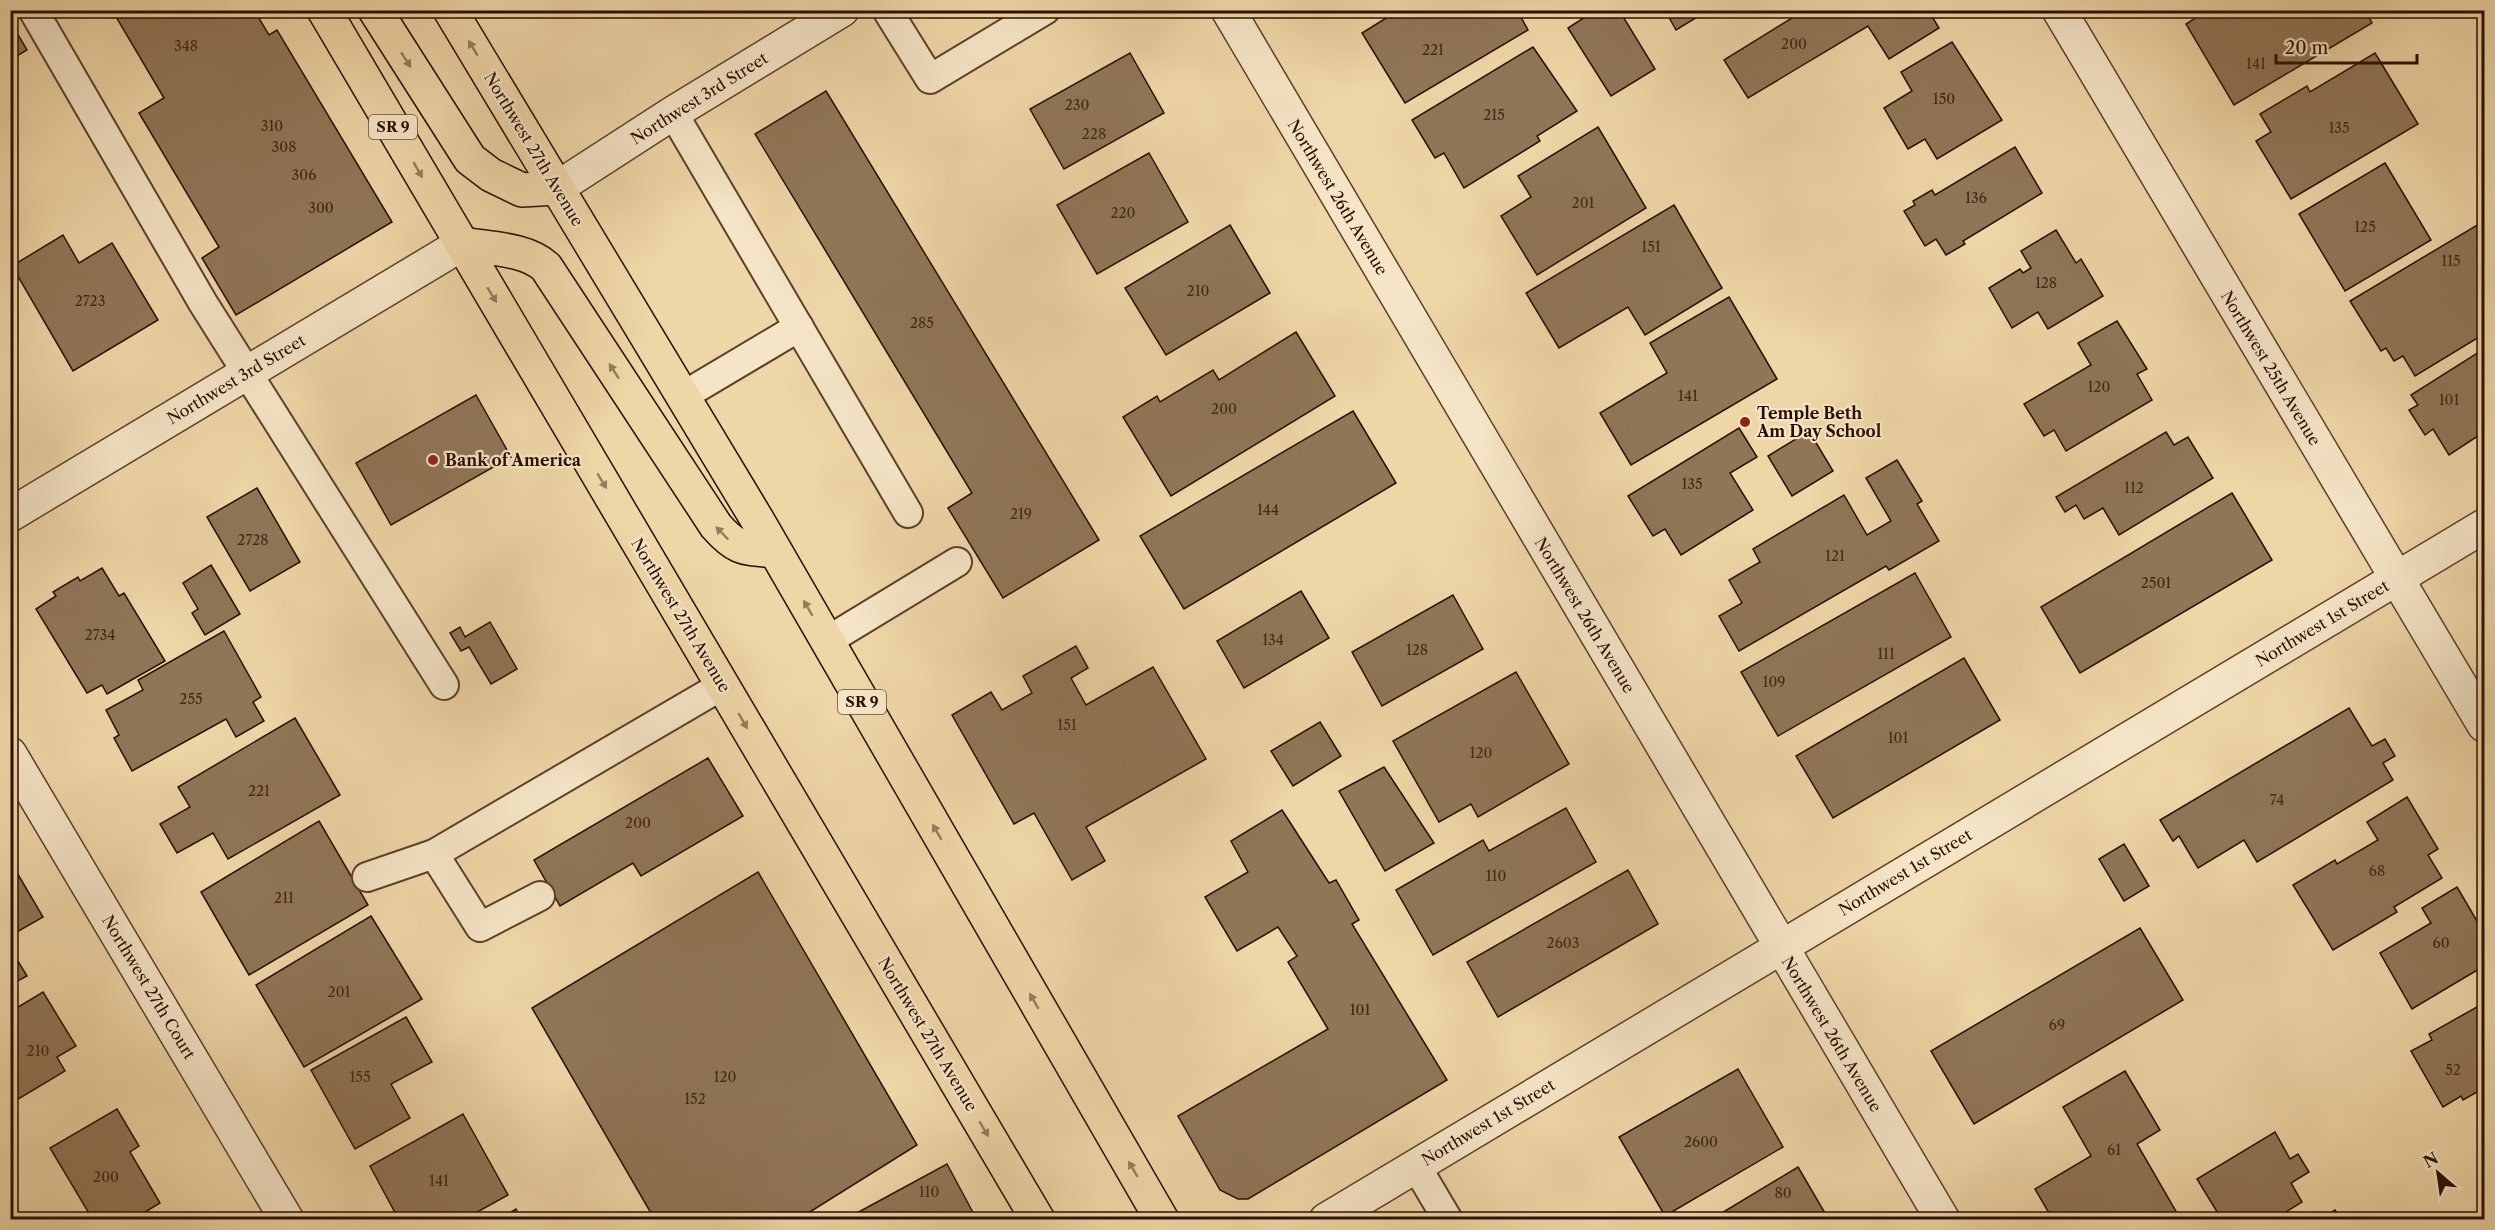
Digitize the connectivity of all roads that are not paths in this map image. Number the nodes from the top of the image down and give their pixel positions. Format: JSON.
{"nodes":[{"id":1,"x":33,"y":10,"type":"edge"},
{"id":2,"x":324,"y":10,"type":"edge"},
{"id":3,"x":375,"y":10,"type":"edge"},
{"id":4,"x":450,"y":10,"type":"edge"},
{"id":5,"x":842,"y":10,"type":"edge"},
{"id":6,"x":887,"y":10,"type":"edge"},
{"id":7,"x":1045,"y":10,"type":"edge"},
{"id":8,"x":1228,"y":10,"type":"edge"},
{"id":9,"x":2059,"y":10,"type":"edge"},
{"id":10,"x":673,"y":113,"type":"junction"},
{"id":11,"x":557,"y":188,"type":"junction"},
{"id":12,"x":462,"y":244,"type":"junction"},
{"id":13,"x":799,"y":327,"type":"junction"},
{"id":14,"x":247,"y":373,"type":"junction"},
{"id":15,"x":683,"y":396,"type":"junction"},
{"id":16,"x":908,"y":513,"type":"dead end"},
{"id":17,"x":10,"y":515,"type":"edge"},
{"id":18,"x":2484,"y":526,"type":"edge"},
{"id":19,"x":775,"y":551,"type":"junction"},
{"id":20,"x":957,"y":562,"type":"dead end"},
{"id":21,"x":2397,"y":578,"type":"junction"},
{"id":22,"x":827,"y":642,"type":"junction"},
{"id":23,"x":444,"y":685,"type":"dead end"},
{"id":24,"x":723,"y":685,"type":"junction"},
{"id":25,"x":2484,"y":725,"type":"edge"},
{"id":26,"x":10,"y":754,"type":"edge"},
{"id":27,"x":434,"y":854,"type":"junction"},
{"id":28,"x":367,"y":877,"type":"dead end"},
{"id":29,"x":540,"y":896,"type":"dead end"},
{"id":30,"x":1780,"y":946,"type":"junction"},
{"id":31,"x":1416,"y":1166,"type":"junction"},
{"id":32,"x":287,"y":1220,"type":"edge"},
{"id":33,"x":1038,"y":1220,"type":"edge"},
{"id":34,"x":1162,"y":1220,"type":"edge"},
{"id":35,"x":1326,"y":1220,"type":"edge"},
{"id":36,"x":1448,"y":1220,"type":"edge"},
{"id":37,"x":1943,"y":1220,"type":"edge"}],
"edges":[{"from":1,"to":14,"type":"lane"},
{"from":2,"to":12,"type":"highway","name":"Northwest 27th Avenue","number":"SR 9","one_way":true},
{"from":3,"to":11,"type":"highway","one_way":true},
{"from":11,"to":4,"type":"highway","name":"Northwest 27th Avenue","number":"SR 9","one_way":true},
{"from":5,"to":10,"type":"street","name":"Northwest 3rd Street"},
{"from":6,"to":7,"type":"lane"},
{"from":8,"to":30,"type":"street","name":"Northwest 26th Avenue"},
{"from":9,"to":21,"type":"street","name":"Northwest 25th Avenue"},
{"from":10,"to":11,"type":"street","name":"Northwest 3rd Street"},
{"from":10,"to":13,"type":"lane"},
{"from":11,"to":15,"type":"highway","name":"Northwest 27th Avenue","number":"SR 9"},
{"from":12,"to":14,"type":"street","name":"Northwest 3rd Street"},
{"from":19,"to":12,"type":"highway","one_way":true},
{"from":12,"to":24,"type":"highway","name":"Northwest 27th Avenue","number":"SR 9","one_way":true},
{"from":13,"to":15,"type":"lane"},
{"from":13,"to":16,"type":"lane"},
{"from":14,"to":17,"type":"street","name":"Northwest 3rd Street"},
{"from":14,"to":23,"type":"lane"},
{"from":15,"to":19,"type":"highway","name":"Northwest 27th Avenue","number":"SR 9"},
{"from":18,"to":21,"type":"street","name":"Northwest 1st Street"},
{"from":22,"to":19,"type":"highway","name":"Northwest 27th Avenue","number":"SR 9","one_way":true},
{"from":20,"to":22,"type":"lane"},
{"from":21,"to":25,"type":"street","name":"Northwest 25th Avenue"},
{"from":21,"to":30,"type":"street","name":"Northwest 1st Street"},
{"from":34,"to":22,"type":"highway","name":"Northwest 27th Avenue","number":"SR 9","one_way":true},
{"from":24,"to":27,"type":"lane"},
{"from":24,"to":33,"type":"highway","name":"Northwest 27th Avenue","number":"SR 9","one_way":true},
{"from":26,"to":32,"type":"street","name":"Northwest 27th Court"},
{"from":27,"to":28,"type":"lane"},
{"from":27,"to":29,"type":"lane"},
{"from":30,"to":31,"type":"street","name":"Northwest 1st Street"},
{"from":30,"to":37,"type":"street","name":"Northwest 26th Avenue"},
{"from":31,"to":35,"type":"street","name":"Northwest 1st Street"},
{"from":31,"to":36,"type":"lane"}]}
